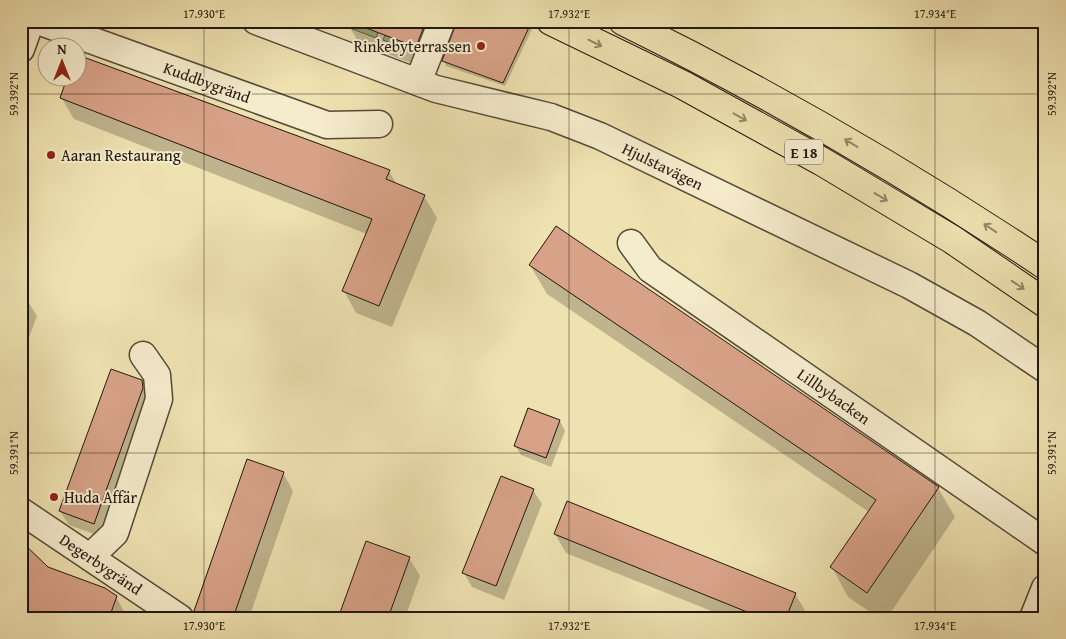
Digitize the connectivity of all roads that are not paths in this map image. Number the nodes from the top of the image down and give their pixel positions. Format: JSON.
{"nodes":[{"id":1,"x":31,"y":21,"type":"edge"},
{"id":2,"x":38,"y":21,"type":"edge"},
{"id":3,"x":256,"y":21,"type":"edge"},
{"id":4,"x":442,"y":21,"type":"edge"},
{"id":5,"x":552,"y":21,"type":"edge"},
{"id":6,"x":623,"y":21,"type":"edge"},
{"id":7,"x":21,"y":49,"type":"edge"},
{"id":8,"x":418,"y":82,"type":"junction"},
{"id":9,"x":379,"y":124,"type":"dead end"},
{"id":10,"x":631,"y":243,"type":"dead end"},
{"id":11,"x":1045,"y":264,"type":"edge"},
{"id":12,"x":1045,"y":303,"type":"edge"},
{"id":13,"x":144,"y":354,"type":"dead end"},
{"id":14,"x":1045,"y":369,"type":"edge"},
{"id":15,"x":21,"y":511,"type":"edge"},
{"id":16,"x":1045,"y":542,"type":"edge"},
{"id":17,"x":90,"y":557,"type":"junction"},
{"id":18,"x":1045,"y":588,"type":"edge"},
{"id":19,"x":180,"y":618,"type":"edge"},
{"id":20,"x":1033,"y":618,"type":"edge"}],
"edges":[{"from":1,"to":7,"type":"street"},
{"from":2,"to":9,"type":"street","name":"Kuddbygränd"},
{"from":3,"to":8,"type":"street","name":"Hjulstavägen"},
{"from":4,"to":8,"type":"street"},
{"from":5,"to":12,"type":"highway","number":"E 18","one_way":true},
{"from":11,"to":6,"type":"highway","number":"E 18","one_way":true},
{"from":8,"to":14,"type":"street","name":"Hjulstavägen"},
{"from":10,"to":16,"type":"street","name":"Lillbybacken"},
{"from":13,"to":17,"type":"street"},
{"from":15,"to":17,"type":"street","name":"Degerbygränd"},
{"from":17,"to":19,"type":"street","name":"Degerbygränd"},
{"from":18,"to":20,"type":"street"}]}
